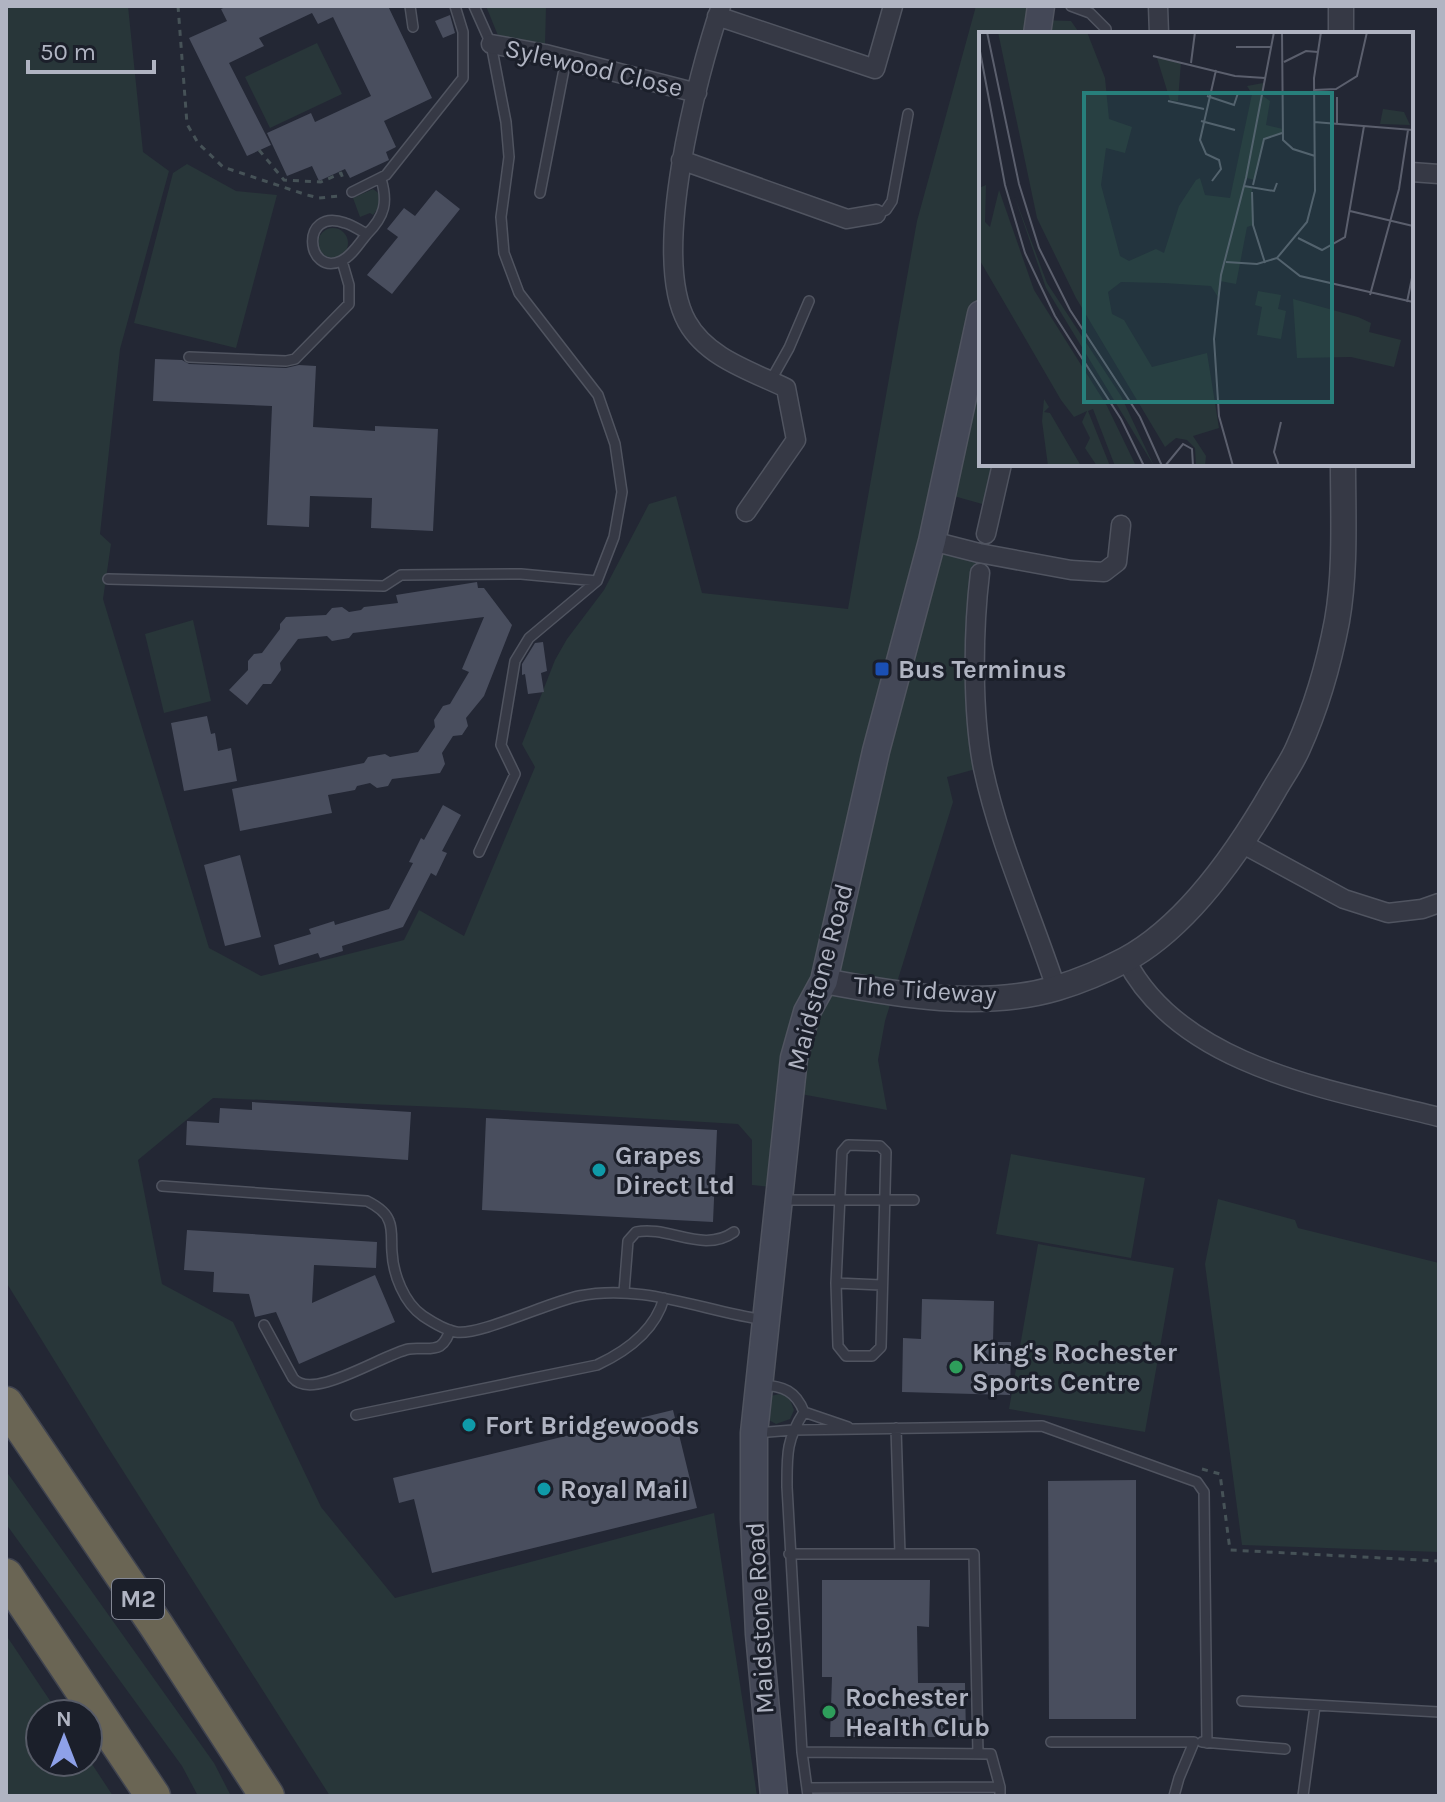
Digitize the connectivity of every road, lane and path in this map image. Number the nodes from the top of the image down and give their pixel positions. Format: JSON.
{"nodes":[{"id":1,"x":178,"y":6,"type":"edge"},
{"id":2,"x":410,"y":6,"type":"edge"},
{"id":3,"x":455,"y":6,"type":"edge"},
{"id":4,"x":474,"y":6,"type":"edge"},
{"id":5,"x":893,"y":6,"type":"edge"},
{"id":6,"x":1041,"y":6,"type":"edge"},
{"id":7,"x":1071,"y":6,"type":"edge"},
{"id":8,"x":1158,"y":6,"type":"edge"},
{"id":9,"x":1341,"y":6,"type":"edge"},
{"id":10,"x":719,"y":11,"type":"edge"},
{"id":11,"x":413,"y":27,"type":"dead end"},
{"id":12,"x":1037,"y":32,"type":"edge"},
{"id":13,"x":1106,"y":32,"type":"edge"},
{"id":14,"x":1159,"y":32,"type":"edge"},
{"id":15,"x":1341,"y":32,"type":"edge"},
{"id":16,"x":491,"y":44,"type":"junction"},
{"id":17,"x":566,"y":59,"type":"junction"},
{"id":18,"x":697,"y":93,"type":"junction"},
{"id":19,"x":908,"y":114,"type":"dead end"},
{"id":20,"x":259,"y":150,"type":"dead end"},
{"id":21,"x":681,"y":160,"type":"junction"},
{"id":22,"x":1413,"y":172,"type":"edge"},
{"id":23,"x":1439,"y":174,"type":"edge"},
{"id":24,"x":381,"y":179,"type":"junction"},
{"id":25,"x":350,"y":193,"type":"junction"},
{"id":26,"x":540,"y":193,"type":"dead end"},
{"id":27,"x":876,"y":214,"type":"joint"},
{"id":28,"x":367,"y":234,"type":"junction"},
{"id":29,"x":342,"y":261,"type":"junction"},
{"id":30,"x":809,"y":301,"type":"dead end"},
{"id":31,"x":979,"y":323,"type":"edge"},
{"id":32,"x":189,"y":357,"type":"dead end"},
{"id":33,"x":771,"y":380,"type":"junction"},
{"id":34,"x":1002,"y":466,"type":"edge"},
{"id":35,"x":1343,"y":466,"type":"edge"},
{"id":36,"x":746,"y":512,"type":"dead end"},
{"id":37,"x":1121,"y":525,"type":"dead end"},
{"id":38,"x":986,"y":534,"type":"dead end"},
{"id":39,"x":932,"y":541,"type":"junction"},
{"id":40,"x":980,"y":573,"type":"dead end"},
{"id":41,"x":108,"y":579,"type":"dead end"},
{"id":42,"x":597,"y":581,"type":"junction"},
{"id":43,"x":1243,"y":844,"type":"junction"},
{"id":44,"x":479,"y":852,"type":"dead end"},
{"id":45,"x":1439,"y":903,"type":"edge"},
{"id":46,"x":1126,"y":960,"type":"junction"},
{"id":47,"x":824,"y":981,"type":"junction"},
{"id":48,"x":1056,"y":988,"type":"junction"},
{"id":49,"x":1439,"y":1117,"type":"edge"},
{"id":50,"x":162,"y":1186,"type":"dead end"},
{"id":51,"x":777,"y":1200,"type":"junction"},
{"id":52,"x":914,"y":1200,"type":"dead end"},
{"id":53,"x":839,"y":1201,"type":"junction"},
{"id":54,"x":884,"y":1201,"type":"junction"},
{"id":55,"x":734,"y":1232,"type":"dead end"},
{"id":56,"x":836,"y":1283,"type":"junction"},
{"id":57,"x":881,"y":1285,"type":"junction"},
{"id":58,"x":624,"y":1292,"type":"junction"},
{"id":59,"x":664,"y":1298,"type":"junction"},
{"id":60,"x":765,"y":1320,"type":"junction"},
{"id":61,"x":264,"y":1325,"type":"dead end"},
{"id":62,"x":450,"y":1330,"type":"junction"},
{"id":63,"x":759,"y":1384,"type":"junction"},
{"id":64,"x":6,"y":1404,"type":"edge"},
{"id":65,"x":804,"y":1412,"type":"junction"},
{"id":66,"x":356,"y":1415,"type":"dead end"},
{"id":67,"x":896,"y":1428,"type":"junction"},
{"id":68,"x":855,"y":1429,"type":"junction"},
{"id":69,"x":793,"y":1430,"type":"junction"},
{"id":70,"x":754,"y":1433,"type":"junction"},
{"id":71,"x":1190,"y":1466,"type":"dead end"},
{"id":72,"x":789,"y":1554,"type":"junction"},
{"id":73,"x":900,"y":1554,"type":"junction"},
{"id":74,"x":1439,"y":1561,"type":"edge"},
{"id":75,"x":6,"y":1576,"type":"edge"},
{"id":76,"x":1242,"y":1701,"type":"dead end"},
{"id":77,"x":1315,"y":1706,"type":"junction"},
{"id":78,"x":1439,"y":1712,"type":"edge"},
{"id":79,"x":1051,"y":1742,"type":"dead end"},
{"id":80,"x":1194,"y":1742,"type":"junction"},
{"id":81,"x":1207,"y":1743,"type":"junction"},
{"id":82,"x":1285,"y":1749,"type":"dead end"},
{"id":83,"x":802,"y":1752,"type":"junction"},
{"id":84,"x":978,"y":1754,"type":"junction"},
{"id":85,"x":808,"y":1792,"type":"edge"},
{"id":86,"x":1000,"y":1792,"type":"edge"},
{"id":87,"x":153,"y":1796,"type":"edge"},
{"id":88,"x":267,"y":1796,"type":"edge"},
{"id":89,"x":774,"y":1796,"type":"edge"},
{"id":90,"x":1174,"y":1796,"type":"edge"},
{"id":91,"x":1303,"y":1796,"type":"edge"}],
"edges":[{"from":1,"to":25,"type":"path"},
{"from":2,"to":11,"type":"lane"},
{"from":3,"to":24,"type":"lane"},
{"from":4,"to":16,"type":"lane"},
{"from":5,"to":10,"type":"street"},
{"from":6,"to":12,"type":"main road"},
{"from":7,"to":13,"type":"lane"},
{"from":8,"to":14,"type":"street"},
{"from":9,"to":15,"type":"street"},
{"from":10,"to":18,"type":"street"},
{"from":16,"to":17,"type":"street","name":"Sylewood Close"},
{"from":16,"to":42,"type":"lane"},
{"from":17,"to":18,"type":"street","name":"Sylewood Close"},
{"from":17,"to":26,"type":"lane"},
{"from":18,"to":21,"type":"street"},
{"from":19,"to":27,"type":"lane"},
{"from":20,"to":25,"type":"path"},
{"from":21,"to":27,"type":"street"},
{"from":21,"to":33,"type":"street"},
{"from":22,"to":23,"type":"street"},
{"from":24,"to":25,"type":"lane"},
{"from":24,"to":28,"type":"lane"},
{"from":28,"to":29,"type":"lane"},
{"from":28,"to":29,"type":"lane"},
{"from":29,"to":32,"type":"lane"},
{"from":30,"to":33,"type":"lane"},
{"from":31,"to":39,"type":"main road","name":"Maidstone Road"},
{"from":33,"to":36,"type":"street"},
{"from":34,"to":38,"type":"street"},
{"from":35,"to":43,"type":"street","name":"The Tideway"},
{"from":37,"to":39,"type":"street"},
{"from":39,"to":47,"type":"main road","name":"Maidstone Road"},
{"from":40,"to":48,"type":"street"},
{"from":41,"to":42,"type":"lane"},
{"from":42,"to":44,"type":"lane"},
{"from":43,"to":45,"type":"street"},
{"from":43,"to":46,"type":"street","name":"The Tideway"},
{"from":46,"to":48,"type":"street","name":"The Tideway"},
{"from":46,"to":49,"type":"street"},
{"from":47,"to":48,"type":"street","name":"The Tideway"},
{"from":47,"to":51,"type":"main road","name":"Maidstone Road"},
{"from":50,"to":62,"type":"lane"},
{"from":51,"to":53,"type":"lane"},
{"from":51,"to":60,"type":"main road","name":"Maidstone Road"},
{"from":52,"to":54,"type":"lane"},
{"from":53,"to":54,"type":"lane"},
{"from":53,"to":54,"type":"lane"},
{"from":53,"to":56,"type":"lane"},
{"from":54,"to":57,"type":"lane"},
{"from":55,"to":58,"type":"lane"},
{"from":56,"to":57,"type":"lane"},
{"from":56,"to":57,"type":"lane"},
{"from":58,"to":59,"type":"lane"},
{"from":58,"to":62,"type":"lane"},
{"from":59,"to":60,"type":"lane"},
{"from":59,"to":66,"type":"lane"},
{"from":60,"to":63,"type":"main road","name":"Maidstone Road"},
{"from":61,"to":62,"type":"lane"},
{"from":63,"to":65,"type":"lane"},
{"from":63,"to":70,"type":"main road","name":"Maidstone Road"},
{"from":64,"to":88,"type":"highway","number":"M2"},
{"from":65,"to":68,"type":"lane"},
{"from":65,"to":69,"type":"lane"},
{"from":67,"to":68,"type":"lane"},
{"from":67,"to":73,"type":"lane"},
{"from":67,"to":81,"type":"lane"},
{"from":68,"to":69,"type":"lane"},
{"from":69,"to":70,"type":"lane"},
{"from":69,"to":72,"type":"lane"},
{"from":70,"to":89,"type":"main road","name":"Maidstone Road"},
{"from":71,"to":74,"type":"path"},
{"from":72,"to":73,"type":"lane"},
{"from":72,"to":83,"type":"lane"},
{"from":73,"to":84,"type":"lane"},
{"from":75,"to":87,"type":"highway"},
{"from":76,"to":77,"type":"lane"},
{"from":77,"to":78,"type":"lane"},
{"from":77,"to":91,"type":"lane"},
{"from":79,"to":80,"type":"lane"},
{"from":80,"to":81,"type":"lane"},
{"from":80,"to":90,"type":"lane"},
{"from":81,"to":82,"type":"lane"},
{"from":83,"to":84,"type":"lane"},
{"from":83,"to":85,"type":"lane"},
{"from":84,"to":86,"type":"lane"},
{"from":85,"to":86,"type":"lane"}]}
